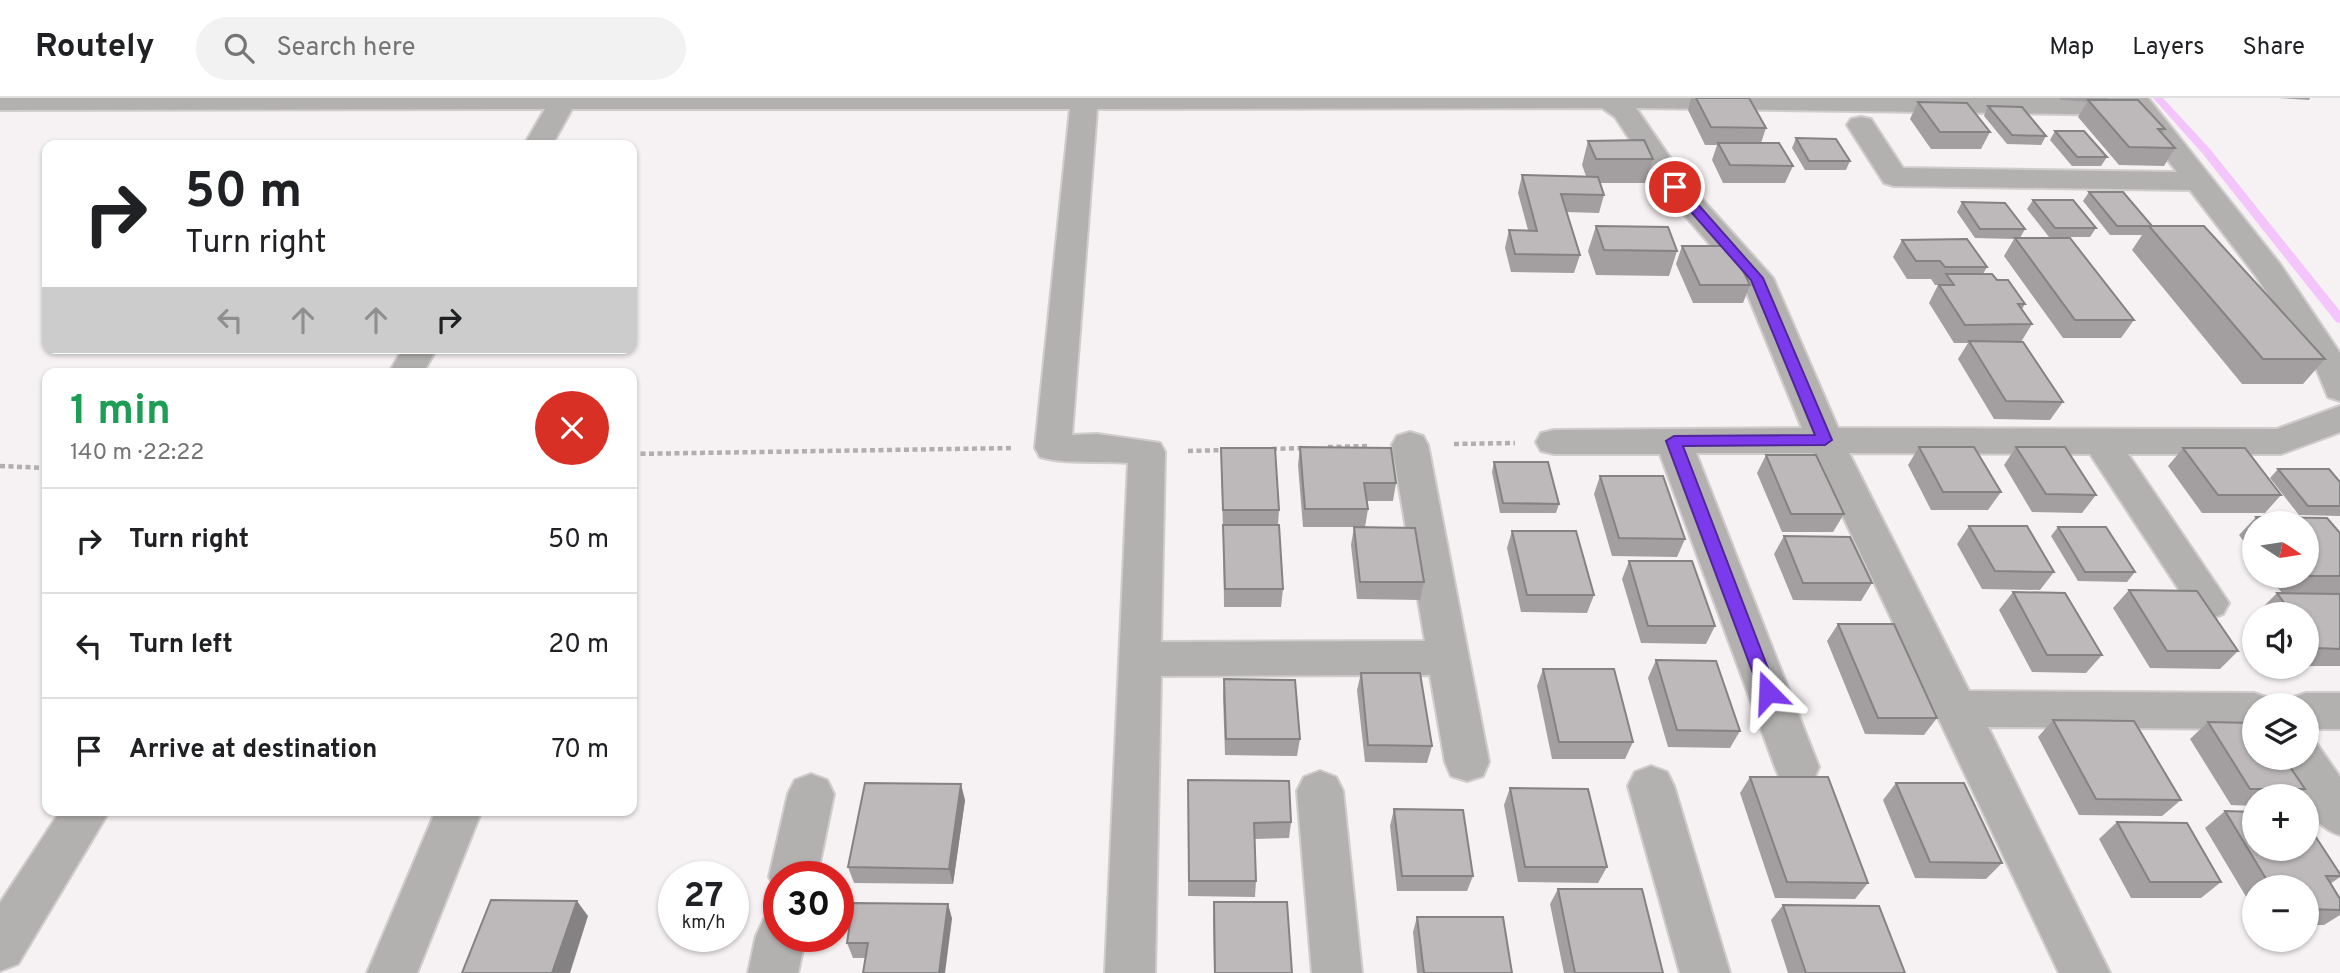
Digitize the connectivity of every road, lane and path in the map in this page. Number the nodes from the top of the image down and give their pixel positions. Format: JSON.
{"nodes":[{"id":1,"x":1083,"y":99,"type":"edge"},
{"id":2,"x":1605,"y":99,"type":"edge"},
{"id":3,"x":564,"y":100,"type":"edge"},
{"id":4,"x":0,"y":102,"type":"edge"},
{"id":5,"x":2138,"y":103,"type":"edge"},
{"id":6,"x":1861,"y":125,"type":"dead end"},
{"id":7,"x":541,"y":140,"type":"edge"},
{"id":8,"x":2201,"y":181,"type":"junction"},
{"id":9,"x":2340,"y":388,"type":"edge"},
{"id":10,"x":2340,"y":418,"type":"edge"},
{"id":11,"x":1825,"y":440,"type":"junction"},
{"id":12,"x":1674,"y":441,"type":"junction"},
{"id":13,"x":1554,"y":442,"type":"joint"},
{"id":14,"x":2101,"y":442,"type":"junction"},
{"id":15,"x":1410,"y":445,"type":"junction"},
{"id":16,"x":1327,"y":447,"type":"edge"},
{"id":17,"x":1053,"y":448,"type":"junction"},
{"id":18,"x":1313,"y":448,"type":"edge"},
{"id":19,"x":1272,"y":449,"type":"edge"},
{"id":20,"x":1230,"y":450,"type":"edge"},
{"id":21,"x":1147,"y":452,"type":"junction"},
{"id":22,"x":637,"y":454,"type":"edge"},
{"id":23,"x":0,"y":466,"type":"edge"},
{"id":24,"x":42,"y":468,"type":"edge"},
{"id":25,"x":2209,"y":603,"type":"edge"},
{"id":26,"x":1448,"y":658,"type":"junction"},
{"id":27,"x":1141,"y":659,"type":"junction"},
{"id":28,"x":1956,"y":709,"type":"junction"},
{"id":29,"x":2242,"y":710,"type":"edge"},
{"id":30,"x":2319,"y":711,"type":"edge"},
{"id":31,"x":2340,"y":711,"type":"edge"},
{"id":32,"x":1467,"y":762,"type":"dead end"},
{"id":33,"x":1797,"y":767,"type":"dead end"},
{"id":34,"x":2309,"y":770,"type":"edge"},
{"id":35,"x":1651,"y":786,"type":"dead end"},
{"id":36,"x":1320,"y":791,"type":"dead end"},
{"id":37,"x":811,"y":794,"type":"dead end"},
{"id":38,"x":2340,"y":815,"type":"edge"},
{"id":39,"x":83,"y":816,"type":"edge"},
{"id":40,"x":457,"y":816,"type":"edge"},
{"id":41,"x":796,"y":861,"type":"edge"},
{"id":42,"x":0,"y":947,"type":"edge"},
{"id":43,"x":778,"y":952,"type":"edge"},
{"id":44,"x":392,"y":973,"type":"edge"},
{"id":45,"x":773,"y":973,"type":"edge"},
{"id":46,"x":1130,"y":973,"type":"edge"},
{"id":47,"x":1337,"y":973,"type":"edge"},
{"id":48,"x":1705,"y":973,"type":"edge"},
{"id":49,"x":2085,"y":973,"type":"edge"}],
"edges":[{"from":1,"to":2,"type":"street"},
{"from":1,"to":3,"type":"street"},
{"from":1,"to":17,"type":"street"},
{"from":2,"to":5,"type":"street"},
{"from":2,"to":11,"type":"street"},
{"from":3,"to":4,"type":"street"},
{"from":3,"to":7,"type":"street"},
{"from":5,"to":8,"type":"street"},
{"from":6,"to":8,"type":"street"},
{"from":8,"to":9,"type":"street"},
{"from":10,"to":14,"type":"street"},
{"from":11,"to":12,"type":"street"},
{"from":11,"to":14,"type":"street"},
{"from":11,"to":28,"type":"street"},
{"from":12,"to":13,"type":"street"},
{"from":12,"to":33,"type":"street"},
{"from":13,"to":15,"type":"path"},
{"from":14,"to":25,"type":"street"},
{"from":15,"to":16,"type":"path"},
{"from":15,"to":26,"type":"street"},
{"from":17,"to":21,"type":"street"},
{"from":17,"to":22,"type":"path"},
{"from":18,"to":19,"type":"path"},
{"from":20,"to":21,"type":"path"},
{"from":21,"to":27,"type":"street"},
{"from":23,"to":24,"type":"path"},
{"from":26,"to":27,"type":"street"},
{"from":26,"to":32,"type":"street"},
{"from":27,"to":46,"type":"street"},
{"from":28,"to":29,"type":"street"},
{"from":28,"to":49,"type":"street"},
{"from":30,"to":31,"type":"street"},
{"from":34,"to":38,"type":"street"},
{"from":35,"to":48,"type":"street"},
{"from":36,"to":47,"type":"street"},
{"from":37,"to":41,"type":"street"},
{"from":39,"to":42,"type":"street"},
{"from":40,"to":44,"type":"street"},
{"from":43,"to":45,"type":"street"}]}
